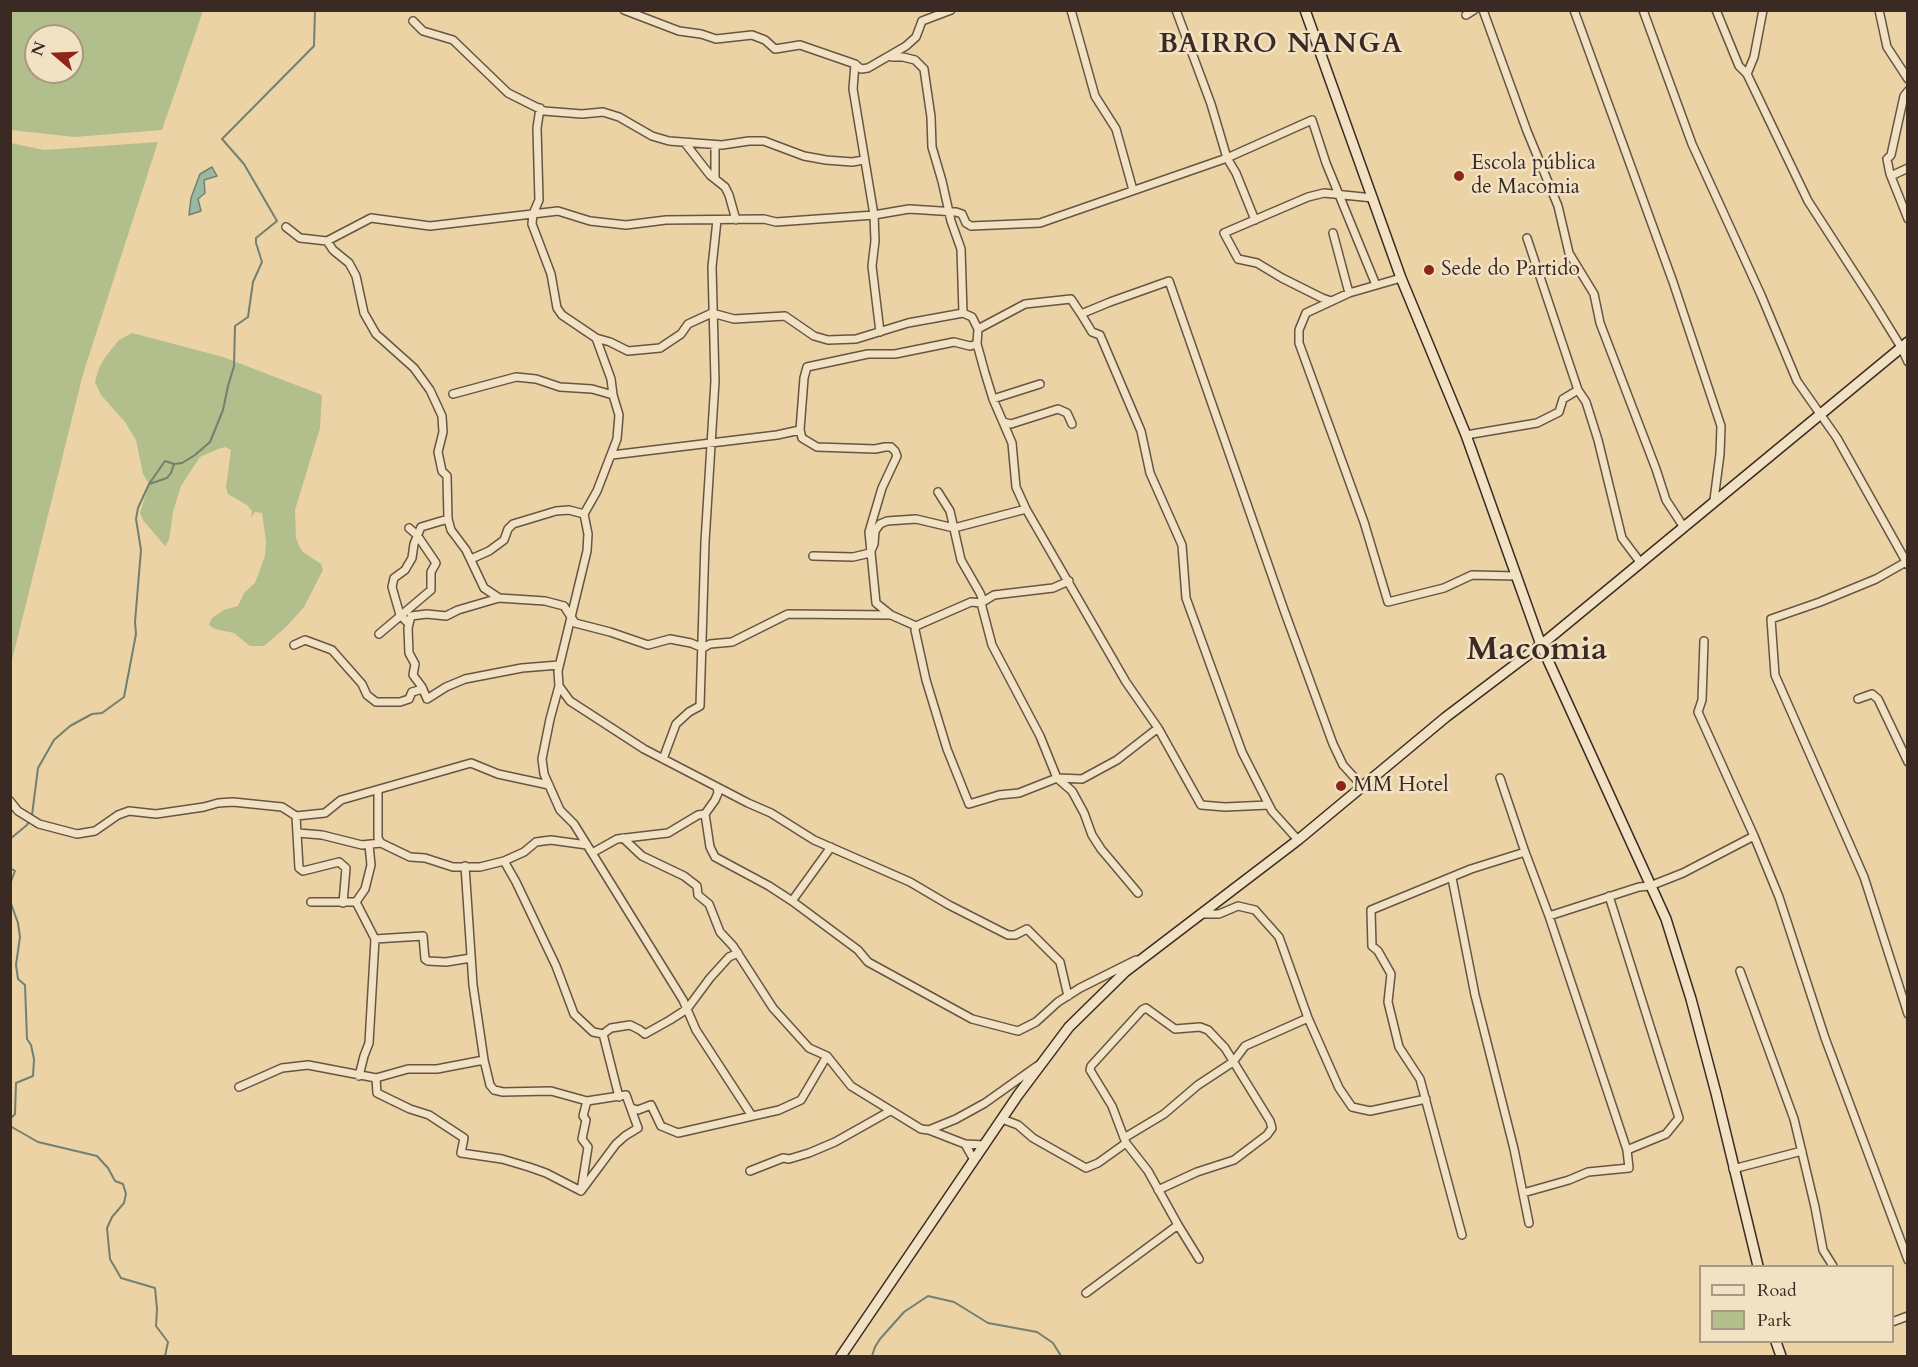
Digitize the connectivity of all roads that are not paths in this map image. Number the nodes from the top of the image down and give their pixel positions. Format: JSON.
{"nodes":[{"id":1,"x":624,"y":10,"type":"edge"},
{"id":2,"x":951,"y":10,"type":"edge"},
{"id":3,"x":1071,"y":10,"type":"edge"},
{"id":4,"x":1176,"y":10,"type":"edge"},
{"id":5,"x":1305,"y":10,"type":"edge"},
{"id":6,"x":1474,"y":10,"type":"edge"},
{"id":7,"x":1483,"y":10,"type":"edge"},
{"id":8,"x":1574,"y":10,"type":"edge"},
{"id":9,"x":1643,"y":10,"type":"edge"},
{"id":10,"x":1716,"y":10,"type":"edge"},
{"id":11,"x":1764,"y":10,"type":"edge"},
{"id":12,"x":1879,"y":10,"type":"edge"},
{"id":13,"x":1466,"y":15,"type":"dead end"},
{"id":14,"x":413,"y":21,"type":"dead end"},
{"id":15,"x":890,"y":57,"type":"junction"},
{"id":16,"x":855,"y":64,"type":"junction"},
{"id":17,"x":1747,"y":74,"type":"junction"},
{"id":18,"x":1908,"y":79,"type":"edge"},
{"id":19,"x":1908,"y":91,"type":"edge"},
{"id":20,"x":540,"y":108,"type":"junction"},
{"id":21,"x":685,"y":143,"type":"junction"},
{"id":22,"x":715,"y":145,"type":"junction"},
{"id":23,"x":1227,"y":158,"type":"junction"},
{"id":24,"x":864,"y":160,"type":"junction"},
{"id":25,"x":1908,"y":168,"type":"edge"},
{"id":26,"x":1891,"y":176,"type":"junction"},
{"id":27,"x":715,"y":178,"type":"junction"},
{"id":28,"x":1133,"y":190,"type":"junction"},
{"id":29,"x":1341,"y":195,"type":"junction"},
{"id":30,"x":1373,"y":198,"type":"junction"},
{"id":31,"x":948,"y":211,"type":"junction"},
{"id":32,"x":533,"y":214,"type":"junction"},
{"id":33,"x":874,"y":215,"type":"junction"},
{"id":34,"x":1908,"y":219,"type":"edge"},
{"id":35,"x":717,"y":220,"type":"junction"},
{"id":36,"x":736,"y":220,"type":"junction"},
{"id":37,"x":1255,"y":220,"type":"junction"},
{"id":38,"x":286,"y":227,"type":"dead end"},
{"id":39,"x":1333,"y":233,"type":"dead end"},
{"id":40,"x":1527,"y":238,"type":"dead end"},
{"id":41,"x":327,"y":241,"type":"junction"},
{"id":42,"x":1401,"y":278,"type":"junction"},
{"id":43,"x":1376,"y":285,"type":"junction"},
{"id":44,"x":1349,"y":293,"type":"junction"},
{"id":45,"x":1331,"y":301,"type":"junction"},
{"id":46,"x":712,"y":313,"type":"junction"},
{"id":47,"x":963,"y":313,"type":"junction"},
{"id":48,"x":1081,"y":314,"type":"junction"},
{"id":49,"x":978,"y":330,"type":"junction"},
{"id":50,"x":880,"y":332,"type":"junction"},
{"id":51,"x":596,"y":338,"type":"junction"},
{"id":52,"x":977,"y":344,"type":"junction"},
{"id":53,"x":1904,"y":344,"type":"edge"},
{"id":54,"x":1908,"y":362,"type":"edge"},
{"id":55,"x":1041,"y":384,"type":"dead end"},
{"id":56,"x":1578,"y":390,"type":"junction"},
{"id":57,"x":453,"y":394,"type":"dead end"},
{"id":58,"x":613,"y":395,"type":"junction"},
{"id":59,"x":993,"y":399,"type":"junction"},
{"id":60,"x":1821,"y":413,"type":"junction"},
{"id":61,"x":1003,"y":422,"type":"junction"},
{"id":62,"x":1072,"y":424,"type":"dead end"},
{"id":63,"x":800,"y":430,"type":"junction"},
{"id":64,"x":1466,"y":435,"type":"junction"},
{"id":65,"x":712,"y":442,"type":"junction"},
{"id":66,"x":612,"y":455,"type":"junction"},
{"id":67,"x":938,"y":492,"type":"dead end"},
{"id":68,"x":1714,"y":500,"type":"junction"},
{"id":69,"x":1026,"y":509,"type":"junction"},
{"id":70,"x":585,"y":514,"type":"junction"},
{"id":71,"x":448,"y":519,"type":"junction"},
{"id":72,"x":1683,"y":526,"type":"junction"},
{"id":73,"x":409,"y":528,"type":"dead end"},
{"id":74,"x":954,"y":528,"type":"junction"},
{"id":75,"x":417,"y":535,"type":"junction"},
{"id":76,"x":870,"y":553,"type":"junction"},
{"id":77,"x":813,"y":556,"type":"dead end"},
{"id":78,"x":471,"y":559,"type":"junction"},
{"id":79,"x":1640,"y":562,"type":"junction"},
{"id":80,"x":1907,"y":563,"type":"edge"},
{"id":81,"x":1516,"y":576,"type":"junction"},
{"id":82,"x":1069,"y":581,"type":"junction"},
{"id":83,"x":499,"y":598,"type":"junction"},
{"id":84,"x":981,"y":603,"type":"junction"},
{"id":85,"x":400,"y":615,"type":"junction"},
{"id":86,"x":891,"y":615,"type":"junction"},
{"id":87,"x":571,"y":617,"type":"junction"},
{"id":88,"x":408,"y":623,"type":"junction"},
{"id":89,"x":916,"y":626,"type":"junction"},
{"id":90,"x":379,"y":633,"type":"dead end"},
{"id":91,"x":1704,"y":641,"type":"dead end"},
{"id":92,"x":294,"y":645,"type":"dead end"},
{"id":93,"x":1541,"y":645,"type":"junction"},
{"id":94,"x":703,"y":648,"type":"junction"},
{"id":95,"x":559,"y":665,"type":"junction"},
{"id":96,"x":559,"y":686,"type":"junction"},
{"id":97,"x":423,"y":689,"type":"junction"},
{"id":98,"x":1858,"y":699,"type":"dead end"},
{"id":99,"x":1158,"y":729,"type":"junction"},
{"id":100,"x":663,"y":759,"type":"junction"},
{"id":101,"x":1908,"y":762,"type":"edge"},
{"id":102,"x":1058,"y":778,"type":"junction"},
{"id":103,"x":1500,"y":778,"type":"dead end"},
{"id":104,"x":549,"y":785,"type":"junction"},
{"id":105,"x":717,"y":787,"type":"junction"},
{"id":106,"x":1363,"y":787,"type":"junction"},
{"id":107,"x":378,"y":790,"type":"junction"},
{"id":108,"x":10,"y":801,"type":"edge"},
{"id":109,"x":1268,"y":805,"type":"junction"},
{"id":110,"x":705,"y":814,"type":"junction"},
{"id":111,"x":296,"y":816,"type":"junction"},
{"id":112,"x":298,"y":833,"type":"junction"},
{"id":113,"x":1754,"y":836,"type":"junction"},
{"id":114,"x":623,"y":838,"type":"junction"},
{"id":115,"x":1298,"y":840,"type":"junction"},
{"id":116,"x":381,"y":843,"type":"junction"},
{"id":117,"x":369,"y":845,"type":"junction"},
{"id":118,"x":587,"y":845,"type":"junction"},
{"id":119,"x":831,"y":847,"type":"junction"},
{"id":120,"x":1525,"y":852,"type":"junction"},
{"id":121,"x":592,"y":853,"type":"junction"},
{"id":122,"x":504,"y":861,"type":"junction"},
{"id":123,"x":465,"y":866,"type":"junction"},
{"id":124,"x":1452,"y":878,"type":"junction"},
{"id":125,"x":1650,"y":886,"type":"junction"},
{"id":126,"x":1138,"y":893,"type":"dead end"},
{"id":127,"x":1609,"y":896,"type":"junction"},
{"id":128,"x":311,"y":902,"type":"dead end"},
{"id":129,"x":356,"y":902,"type":"junction"},
{"id":130,"x":792,"y":902,"type":"junction"},
{"id":131,"x":343,"y":903,"type":"junction"},
{"id":132,"x":1201,"y":914,"type":"junction"},
{"id":133,"x":1549,"y":916,"type":"junction"},
{"id":134,"x":375,"y":939,"type":"junction"},
{"id":135,"x":738,"y":953,"type":"junction"},
{"id":136,"x":1144,"y":957,"type":"junction"},
{"id":137,"x":471,"y":958,"type":"junction"},
{"id":138,"x":1740,"y":971,"type":"dead end"},
{"id":139,"x":1068,"y":996,"type":"junction"},
{"id":140,"x":687,"y":1009,"type":"junction"},
{"id":141,"x":1908,"y":1014,"type":"edge"},
{"id":142,"x":1308,"y":1018,"type":"junction"},
{"id":143,"x":603,"y":1035,"type":"junction"},
{"id":144,"x":827,"y":1056,"type":"junction"},
{"id":145,"x":484,"y":1060,"type":"junction"},
{"id":146,"x":1233,"y":1062,"type":"junction"},
{"id":147,"x":1042,"y":1063,"type":"junction"},
{"id":148,"x":359,"y":1076,"type":"junction"},
{"id":149,"x":376,"y":1078,"type":"junction"},
{"id":150,"x":239,"y":1087,"type":"dead end"},
{"id":151,"x":619,"y":1096,"type":"junction"},
{"id":152,"x":1426,"y":1099,"type":"junction"},
{"id":153,"x":587,"y":1101,"type":"junction"},
{"id":154,"x":631,"y":1108,"type":"junction"},
{"id":155,"x":890,"y":1111,"type":"junction"},
{"id":156,"x":752,"y":1116,"type":"junction"},
{"id":157,"x":1002,"y":1119,"type":"junction"},
{"id":158,"x":928,"y":1130,"type":"junction"},
{"id":159,"x":1125,"y":1140,"type":"junction"},
{"id":160,"x":965,"y":1144,"type":"junction"},
{"id":161,"x":985,"y":1144,"type":"junction"},
{"id":162,"x":1628,"y":1150,"type":"junction"},
{"id":163,"x":1802,"y":1152,"type":"junction"},
{"id":164,"x":974,"y":1160,"type":"junction"},
{"id":165,"x":1733,"y":1169,"type":"junction"},
{"id":166,"x":750,"y":1171,"type":"dead end"},
{"id":167,"x":1158,"y":1190,"type":"junction"},
{"id":168,"x":581,"y":1191,"type":"junction"},
{"id":169,"x":1523,"y":1193,"type":"junction"},
{"id":170,"x":1529,"y":1223,"type":"dead end"},
{"id":171,"x":1178,"y":1225,"type":"junction"},
{"id":172,"x":1462,"y":1235,"type":"dead end"},
{"id":173,"x":1199,"y":1259,"type":"dead end"},
{"id":174,"x":1908,"y":1260,"type":"edge"},
{"id":175,"x":1758,"y":1265,"type":"edge"},
{"id":176,"x":1832,"y":1265,"type":"edge"},
{"id":177,"x":1086,"y":1293,"type":"dead end"},
{"id":178,"x":1908,"y":1316,"type":"edge"},
{"id":179,"x":1894,"y":1322,"type":"edge"},
{"id":180,"x":841,"y":1356,"type":"edge"}],
"edges":[{"from":1,"to":16,"type":"street"},
{"from":2,"to":15,"type":"street"},
{"from":3,"to":28,"type":"street"},
{"from":4,"to":23,"type":"street"},
{"from":5,"to":30,"type":"main road"},
{"from":6,"to":13,"type":"street"},
{"from":7,"to":72,"type":"street"},
{"from":8,"to":68,"type":"street"},
{"from":9,"to":60,"type":"street"},
{"from":10,"to":17,"type":"street"},
{"from":11,"to":17,"type":"street"},
{"from":12,"to":18,"type":"street"},
{"from":14,"to":20,"type":"street"},
{"from":15,"to":16,"type":"street"},
{"from":15,"to":31,"type":"street"},
{"from":16,"to":24,"type":"street"},
{"from":17,"to":53,"type":"street"},
{"from":19,"to":26,"type":"street"},
{"from":20,"to":21,"type":"street"},
{"from":20,"to":32,"type":"street"},
{"from":21,"to":22,"type":"street"},
{"from":21,"to":27,"type":"street"},
{"from":22,"to":24,"type":"street"},
{"from":22,"to":27,"type":"street"},
{"from":23,"to":28,"type":"street"},
{"from":23,"to":29,"type":"street"},
{"from":23,"to":37,"type":"street"},
{"from":24,"to":33,"type":"street"},
{"from":25,"to":26,"type":"street"},
{"from":26,"to":34,"type":"street"},
{"from":27,"to":36,"type":"street"},
{"from":28,"to":31,"type":"street"},
{"from":29,"to":30,"type":"street"},
{"from":29,"to":37,"type":"street"},
{"from":29,"to":43,"type":"street"},
{"from":30,"to":42,"type":"main road"},
{"from":31,"to":33,"type":"street"},
{"from":31,"to":47,"type":"street"},
{"from":32,"to":35,"type":"street"},
{"from":32,"to":41,"type":"street"},
{"from":32,"to":51,"type":"street"},
{"from":33,"to":36,"type":"street"},
{"from":33,"to":50,"type":"street"},
{"from":35,"to":36,"type":"street"},
{"from":35,"to":46,"type":"street"},
{"from":37,"to":45,"type":"street"},
{"from":38,"to":41,"type":"street"},
{"from":39,"to":44,"type":"street"},
{"from":40,"to":56,"type":"street"},
{"from":41,"to":71,"type":"street"},
{"from":42,"to":43,"type":"street"},
{"from":42,"to":64,"type":"main road"},
{"from":43,"to":44,"type":"street"},
{"from":44,"to":45,"type":"street"},
{"from":45,"to":81,"type":"street"},
{"from":46,"to":50,"type":"street"},
{"from":46,"to":51,"type":"street"},
{"from":46,"to":65,"type":"street"},
{"from":47,"to":49,"type":"street"},
{"from":47,"to":50,"type":"street"},
{"from":48,"to":49,"type":"street"},
{"from":48,"to":106,"type":"street"},
{"from":48,"to":109,"type":"street"},
{"from":49,"to":52,"type":"street"},
{"from":51,"to":58,"type":"street"},
{"from":52,"to":59,"type":"street"},
{"from":52,"to":63,"type":"street"},
{"from":53,"to":54,"type":"street"},
{"from":53,"to":60,"type":"main road"},
{"from":55,"to":59,"type":"street"},
{"from":56,"to":64,"type":"street"},
{"from":56,"to":79,"type":"street"},
{"from":57,"to":58,"type":"street"},
{"from":58,"to":66,"type":"street"},
{"from":59,"to":61,"type":"street"},
{"from":60,"to":68,"type":"main road"},
{"from":60,"to":80,"type":"street"},
{"from":61,"to":62,"type":"street"},
{"from":61,"to":69,"type":"street"},
{"from":63,"to":65,"type":"street"},
{"from":63,"to":76,"type":"street"},
{"from":64,"to":81,"type":"main road"},
{"from":65,"to":66,"type":"street"},
{"from":65,"to":94,"type":"street"},
{"from":66,"to":70,"type":"street"},
{"from":67,"to":74,"type":"street"},
{"from":68,"to":72,"type":"main road"},
{"from":69,"to":74,"type":"street"},
{"from":69,"to":82,"type":"street"},
{"from":70,"to":78,"type":"street"},
{"from":70,"to":87,"type":"street"},
{"from":71,"to":75,"type":"street"},
{"from":71,"to":78,"type":"street"},
{"from":72,"to":79,"type":"main road"},
{"from":73,"to":75,"type":"street"},
{"from":74,"to":76,"type":"street"},
{"from":74,"to":84,"type":"street"},
{"from":75,"to":85,"type":"street"},
{"from":75,"to":85,"type":"street"},
{"from":76,"to":77,"type":"street"},
{"from":76,"to":86,"type":"street"},
{"from":78,"to":83,"type":"street"},
{"from":79,"to":93,"type":"main road"},
{"from":80,"to":141,"type":"street"},
{"from":81,"to":93,"type":"main road"},
{"from":82,"to":84,"type":"street"},
{"from":82,"to":99,"type":"street"},
{"from":83,"to":87,"type":"street"},
{"from":83,"to":88,"type":"street"},
{"from":84,"to":89,"type":"street"},
{"from":84,"to":102,"type":"street"},
{"from":85,"to":88,"type":"street"},
{"from":85,"to":90,"type":"street"},
{"from":86,"to":89,"type":"street"},
{"from":86,"to":94,"type":"street"},
{"from":87,"to":94,"type":"street"},
{"from":87,"to":95,"type":"street"},
{"from":88,"to":97,"type":"street"},
{"from":89,"to":102,"type":"street"},
{"from":91,"to":113,"type":"street"},
{"from":92,"to":97,"type":"street"},
{"from":93,"to":106,"type":"main road"},
{"from":93,"to":125,"type":"main road"},
{"from":94,"to":100,"type":"street"},
{"from":95,"to":96,"type":"street"},
{"from":95,"to":97,"type":"street"},
{"from":96,"to":100,"type":"street"},
{"from":96,"to":104,"type":"street"},
{"from":98,"to":101,"type":"street"},
{"from":99,"to":102,"type":"street"},
{"from":99,"to":109,"type":"street"},
{"from":100,"to":105,"type":"street"},
{"from":102,"to":126,"type":"street"},
{"from":103,"to":120,"type":"street"},
{"from":104,"to":107,"type":"street"},
{"from":104,"to":118,"type":"street"},
{"from":105,"to":110,"type":"street"},
{"from":105,"to":119,"type":"street"},
{"from":106,"to":115,"type":"main road"},
{"from":107,"to":111,"type":"street"},
{"from":107,"to":116,"type":"street"},
{"from":108,"to":111,"type":"street"},
{"from":109,"to":115,"type":"street"},
{"from":110,"to":114,"type":"street"},
{"from":110,"to":130,"type":"street"},
{"from":111,"to":112,"type":"street"},
{"from":112,"to":117,"type":"street"},
{"from":112,"to":131,"type":"street"},
{"from":113,"to":125,"type":"street"},
{"from":113,"to":174,"type":"street"},
{"from":114,"to":121,"type":"street"},
{"from":114,"to":135,"type":"street"},
{"from":115,"to":132,"type":"main road"},
{"from":116,"to":117,"type":"street"},
{"from":116,"to":123,"type":"street"},
{"from":117,"to":129,"type":"street"},
{"from":118,"to":121,"type":"street"},
{"from":118,"to":122,"type":"street"},
{"from":119,"to":130,"type":"street"},
{"from":119,"to":139,"type":"street"},
{"from":120,"to":124,"type":"street"},
{"from":120,"to":133,"type":"street"},
{"from":121,"to":140,"type":"street"},
{"from":122,"to":123,"type":"street"},
{"from":122,"to":143,"type":"street"},
{"from":123,"to":137,"type":"street"},
{"from":124,"to":152,"type":"street"},
{"from":124,"to":169,"type":"street"},
{"from":125,"to":127,"type":"street"},
{"from":125,"to":165,"type":"main road"},
{"from":127,"to":133,"type":"street"},
{"from":127,"to":162,"type":"street"},
{"from":128,"to":131,"type":"street"},
{"from":129,"to":131,"type":"street"},
{"from":129,"to":134,"type":"street"},
{"from":130,"to":139,"type":"street"},
{"from":132,"to":136,"type":"main road"},
{"from":132,"to":142,"type":"street"},
{"from":133,"to":162,"type":"street"},
{"from":134,"to":137,"type":"street"},
{"from":134,"to":148,"type":"street"},
{"from":135,"to":140,"type":"street"},
{"from":135,"to":144,"type":"street"},
{"from":136,"to":139,"type":"street"},
{"from":136,"to":147,"type":"main road"},
{"from":137,"to":145,"type":"street"},
{"from":138,"to":163,"type":"street"},
{"from":140,"to":143,"type":"street"},
{"from":140,"to":156,"type":"street"},
{"from":142,"to":146,"type":"street"},
{"from":142,"to":152,"type":"street"},
{"from":143,"to":151,"type":"street"},
{"from":144,"to":155,"type":"street"},
{"from":144,"to":156,"type":"street"},
{"from":145,"to":149,"type":"street"},
{"from":145,"to":153,"type":"street"},
{"from":146,"to":159,"type":"street"},
{"from":146,"to":159,"type":"street"},
{"from":146,"to":167,"type":"street"},
{"from":147,"to":157,"type":"main road"},
{"from":147,"to":158,"type":"street"},
{"from":148,"to":149,"type":"street"},
{"from":148,"to":150,"type":"street"},
{"from":149,"to":168,"type":"street"},
{"from":151,"to":153,"type":"street"},
{"from":151,"to":154,"type":"street"},
{"from":152,"to":172,"type":"street"},
{"from":153,"to":168,"type":"street"},
{"from":154,"to":156,"type":"street"},
{"from":154,"to":168,"type":"street"},
{"from":155,"to":158,"type":"street"},
{"from":155,"to":166,"type":"street"},
{"from":157,"to":159,"type":"street"},
{"from":157,"to":161,"type":"main road"},
{"from":158,"to":160,"type":"street"},
{"from":159,"to":167,"type":"street"},
{"from":160,"to":161,"type":"street"},
{"from":160,"to":164,"type":"street"},
{"from":161,"to":164,"type":"main road"},
{"from":162,"to":169,"type":"street"},
{"from":163,"to":165,"type":"street"},
{"from":163,"to":176,"type":"street"},
{"from":164,"to":180,"type":"main road"},
{"from":165,"to":175,"type":"main road"},
{"from":167,"to":171,"type":"street"},
{"from":169,"to":170,"type":"street"},
{"from":171,"to":173,"type":"street"},
{"from":171,"to":177,"type":"street"},
{"from":178,"to":179,"type":"street"}]}
